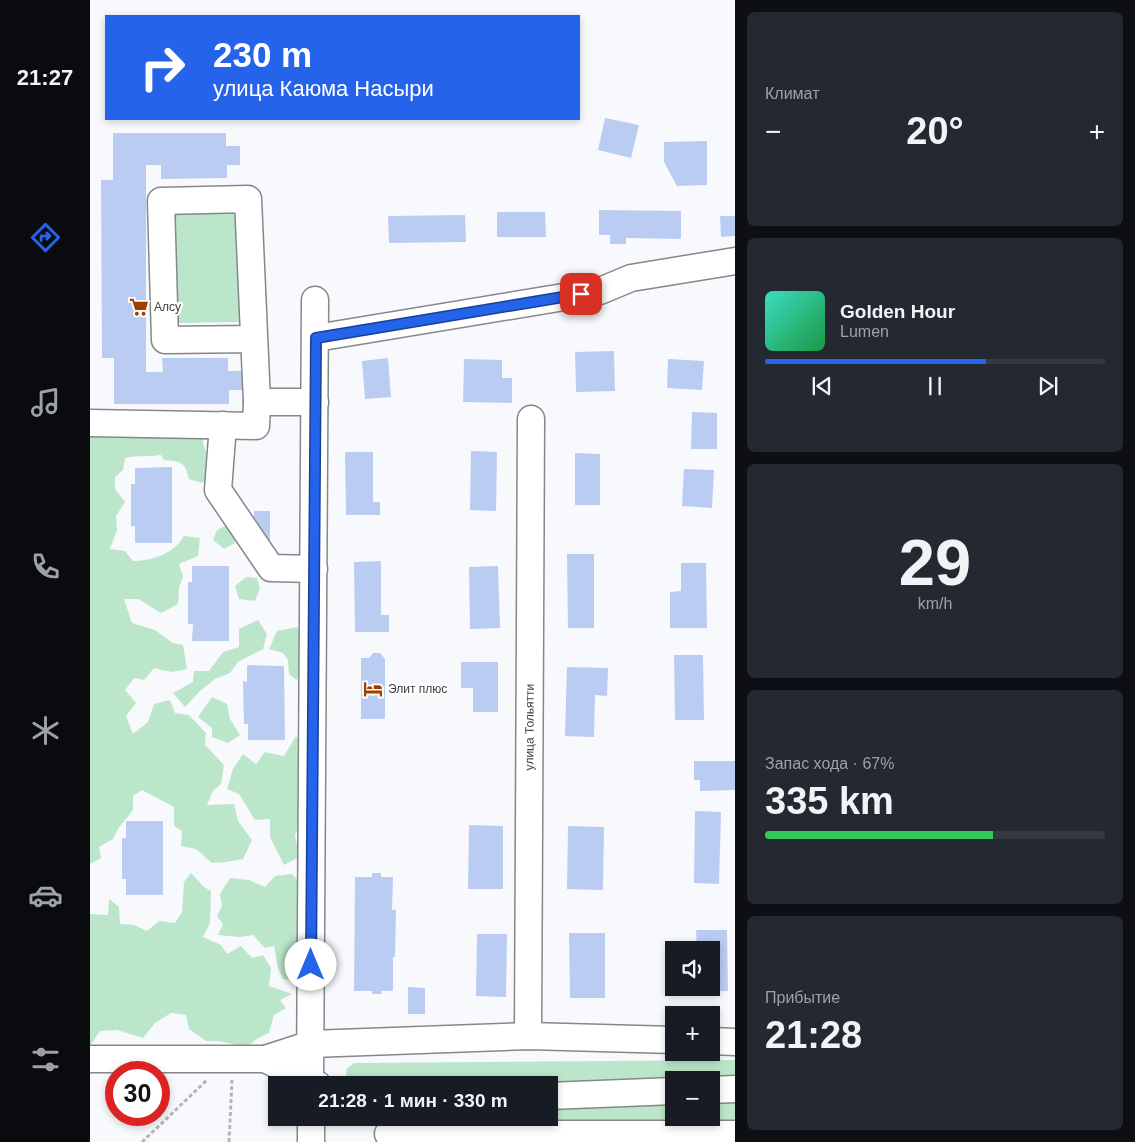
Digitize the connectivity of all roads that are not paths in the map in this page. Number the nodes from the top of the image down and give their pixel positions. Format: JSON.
{"nodes":[{"id":1,"x":735,"y":261,"type":"edge"},
{"id":2,"x":315,"y":300,"type":"dead end"},
{"id":3,"x":316,"y":338,"type":"junction"},
{"id":4,"x":254,"y":339,"type":"junction"},
{"id":5,"x":257,"y":402,"type":"junction"},
{"id":6,"x":314,"y":402,"type":"junction"},
{"id":7,"x":531,"y":419,"type":"dead end"},
{"id":8,"x":90,"y":423,"type":"edge"},
{"id":9,"x":223,"y":425,"type":"junction"},
{"id":10,"x":314,"y":569,"type":"junction"},
{"id":11,"x":528,"y":1036,"type":"junction"},
{"id":12,"x":665,"y":1040,"type":"edge"},
{"id":13,"x":720,"y":1041,"type":"edge"},
{"id":14,"x":735,"y":1042,"type":"edge"},
{"id":15,"x":311,"y":1044,"type":"junction"},
{"id":16,"x":90,"y":1059,"type":"edge"},
{"id":17,"x":265,"y":1059,"type":"junction"},
{"id":18,"x":298,"y":1076,"type":"edge"},
{"id":19,"x":313,"y":1076,"type":"edge"},
{"id":20,"x":735,"y":1089,"type":"edge"},
{"id":21,"x":720,"y":1090,"type":"edge"},
{"id":22,"x":665,"y":1091,"type":"edge"},
{"id":23,"x":558,"y":1096,"type":"edge"},
{"id":24,"x":311,"y":1126,"type":"edge"},
{"id":25,"x":388,"y":1131,"type":"edge"},
{"id":26,"x":735,"y":1134,"type":"edge"},
{"id":27,"x":311,"y":1142,"type":"edge"}],
"edges":[{"from":1,"to":3,"type":"street"},
{"from":2,"to":3,"type":"street"},
{"from":3,"to":6,"type":"street"},
{"from":4,"to":4,"type":"street"},
{"from":4,"to":5,"type":"street"},
{"from":5,"to":6,"type":"street"},
{"from":5,"to":9,"type":"street"},
{"from":6,"to":10,"type":"street"},
{"from":7,"to":11,"type":"street","name":"улица Тольятти"},
{"from":8,"to":9,"type":"street"},
{"from":9,"to":10,"type":"street"},
{"from":10,"to":15,"type":"street"},
{"from":11,"to":12,"type":"street"},
{"from":11,"to":15,"type":"street"},
{"from":13,"to":14,"type":"street"},
{"from":15,"to":17,"type":"street"},
{"from":15,"to":19,"type":"street"},
{"from":16,"to":17,"type":"street"},
{"from":17,"to":18,"type":"street"},
{"from":20,"to":21,"type":"street"},
{"from":22,"to":23,"type":"street"},
{"from":24,"to":27,"type":"street"},
{"from":25,"to":26,"type":"street"}]}
